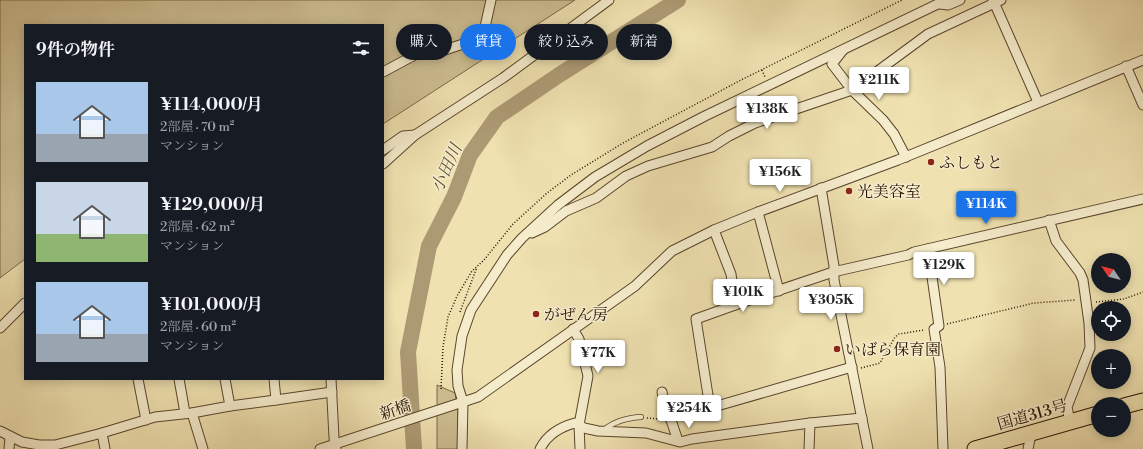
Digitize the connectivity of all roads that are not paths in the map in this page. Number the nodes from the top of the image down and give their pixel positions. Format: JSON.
{"nodes":[{"id":1,"x":492,"y":0,"type":"edge"},
{"id":2,"x":609,"y":0,"type":"edge"},
{"id":3,"x":960,"y":0,"type":"edge"},
{"id":4,"x":996,"y":1,"type":"edge"},
{"id":5,"x":942,"y":2,"type":"edge"},
{"id":6,"x":845,"y":48,"type":"junction"},
{"id":7,"x":1143,"y":60,"type":"edge"},
{"id":8,"x":1126,"y":66,"type":"junction"},
{"id":9,"x":384,"y":71,"type":"edge"},
{"id":10,"x":852,"y":90,"type":"junction"},
{"id":11,"x":1038,"y":102,"type":"junction"},
{"id":12,"x":1143,"y":105,"type":"edge"},
{"id":13,"x":415,"y":135,"type":"junction"},
{"id":14,"x":384,"y":149,"type":"edge"},
{"id":15,"x":906,"y":157,"type":"junction"},
{"id":16,"x":384,"y":163,"type":"edge"},
{"id":17,"x":821,"y":188,"type":"junction"},
{"id":18,"x":1143,"y":199,"type":"edge"},
{"id":19,"x":758,"y":212,"type":"junction"},
{"id":20,"x":1049,"y":220,"type":"junction"},
{"id":21,"x":714,"y":230,"type":"junction"},
{"id":22,"x":522,"y":238,"type":"junction"},
{"id":23,"x":928,"y":249,"type":"junction"},
{"id":24,"x":833,"y":272,"type":"junction"},
{"id":25,"x":778,"y":291,"type":"junction"},
{"id":26,"x":24,"y":304,"type":"edge"},
{"id":27,"x":734,"y":305,"type":"junction"},
{"id":28,"x":0,"y":328,"type":"edge"},
{"id":29,"x":573,"y":329,"type":"junction"},
{"id":30,"x":853,"y":368,"type":"junction"},
{"id":31,"x":138,"y":380,"type":"edge"},
{"id":32,"x":179,"y":380,"type":"edge"},
{"id":33,"x":225,"y":380,"type":"edge"},
{"id":34,"x":274,"y":380,"type":"edge"},
{"id":35,"x":331,"y":380,"type":"edge"},
{"id":36,"x":332,"y":392,"type":"junction"},
{"id":37,"x":662,"y":392,"type":"dead end"},
{"id":38,"x":276,"y":400,"type":"junction"},
{"id":39,"x":1143,"y":401,"type":"edge"},
{"id":40,"x":460,"y":403,"type":"junction"},
{"id":41,"x":1131,"y":404,"type":"edge"},
{"id":42,"x":230,"y":406,"type":"junction"},
{"id":43,"x":710,"y":408,"type":"junction"},
{"id":44,"x":188,"y":413,"type":"junction"},
{"id":45,"x":1091,"y":416,"type":"edge"},
{"id":46,"x":641,"y":417,"type":"road end"},
{"id":47,"x":862,"y":418,"type":"junction"},
{"id":48,"x":667,"y":419,"type":"junction"},
{"id":49,"x":146,"y":420,"type":"junction"},
{"id":50,"x":1070,"y":422,"type":"junction"},
{"id":51,"x":810,"y":423,"type":"junction"},
{"id":52,"x":579,"y":425,"type":"junction"},
{"id":53,"x":0,"y":431,"type":"edge"},
{"id":54,"x":602,"y":431,"type":"junction"},
{"id":55,"x":102,"y":433,"type":"junction"},
{"id":56,"x":1031,"y":434,"type":"junction"},
{"id":57,"x":10,"y":437,"type":"junction"},
{"id":58,"x":678,"y":441,"type":"junction"},
{"id":59,"x":338,"y":445,"type":"edge"},
{"id":60,"x":8,"y":449,"type":"edge"},
{"id":61,"x":105,"y":449,"type":"edge"},
{"id":62,"x":202,"y":449,"type":"edge"},
{"id":63,"x":320,"y":449,"type":"edge"},
{"id":64,"x":462,"y":449,"type":"edge"},
{"id":65,"x":540,"y":449,"type":"edge"},
{"id":66,"x":580,"y":449,"type":"edge"},
{"id":67,"x":810,"y":449,"type":"edge"},
{"id":68,"x":868,"y":449,"type":"edge"},
{"id":69,"x":943,"y":449,"type":"edge"},
{"id":70,"x":975,"y":449,"type":"edge"},
{"id":71,"x":1028,"y":449,"type":"edge"}],
"edges":[{"from":1,"to":9,"type":"street"},
{"from":2,"to":13,"type":"street"},
{"from":3,"to":5,"type":"street"},
{"from":4,"to":10,"type":"street"},
{"from":4,"to":11,"type":"street"},
{"from":5,"to":6,"type":"street"},
{"from":6,"to":10,"type":"street"},
{"from":6,"to":22,"type":"street"},
{"from":7,"to":8,"type":"street","name":"新橋"},
{"from":8,"to":11,"type":"street","name":"新橋"},
{"from":8,"to":12,"type":"street"},
{"from":10,"to":15,"type":"street"},
{"from":10,"to":22,"type":"street"},
{"from":11,"to":15,"type":"street","name":"新橋"},
{"from":13,"to":14,"type":"street"},
{"from":13,"to":16,"type":"street"},
{"from":15,"to":17,"type":"street","name":"新橋"},
{"from":17,"to":19,"type":"street","name":"新橋"},
{"from":17,"to":24,"type":"street"},
{"from":18,"to":20,"type":"street"},
{"from":19,"to":21,"type":"street","name":"新橋"},
{"from":19,"to":25,"type":"street"},
{"from":20,"to":23,"type":"street"},
{"from":20,"to":50,"type":"street"},
{"from":21,"to":27,"type":"street"},
{"from":21,"to":29,"type":"street","name":"新橋"},
{"from":22,"to":40,"type":"street"},
{"from":23,"to":24,"type":"street"},
{"from":23,"to":69,"type":"street"},
{"from":24,"to":25,"type":"street"},
{"from":24,"to":30,"type":"street"},
{"from":25,"to":27,"type":"street"},
{"from":26,"to":28,"type":"street"},
{"from":27,"to":43,"type":"street"},
{"from":29,"to":40,"type":"street","name":"新橋"},
{"from":29,"to":52,"type":"street"},
{"from":30,"to":43,"type":"street"},
{"from":30,"to":47,"type":"street"},
{"from":31,"to":49,"type":"street"},
{"from":32,"to":44,"type":"street"},
{"from":33,"to":42,"type":"street"},
{"from":34,"to":38,"type":"street"},
{"from":35,"to":36,"type":"street"},
{"from":36,"to":38,"type":"street"},
{"from":36,"to":59,"type":"street"},
{"from":37,"to":48,"type":"street"},
{"from":38,"to":42,"type":"street"},
{"from":39,"to":41,"type":"highway"},
{"from":40,"to":59,"type":"street","name":"新橋"},
{"from":40,"to":64,"type":"street"},
{"from":42,"to":44,"type":"street"},
{"from":43,"to":48,"type":"lane"},
{"from":44,"to":49,"type":"street"},
{"from":44,"to":62,"type":"street"},
{"from":45,"to":50,"type":"highway","name":"国道313号"},
{"from":46,"to":54,"type":"lane"},
{"from":47,"to":51,"type":"street"},
{"from":47,"to":68,"type":"street"},
{"from":48,"to":58,"type":"street"},
{"from":49,"to":55,"type":"street"},
{"from":50,"to":56,"type":"highway","name":"国道313号"},
{"from":51,"to":58,"type":"street"},
{"from":51,"to":67,"type":"street"},
{"from":52,"to":54,"type":"street"},
{"from":52,"to":65,"type":"street"},
{"from":52,"to":66,"type":"street"},
{"from":53,"to":57,"type":"street"},
{"from":54,"to":58,"type":"street"},
{"from":55,"to":57,"type":"street"},
{"from":55,"to":61,"type":"street"},
{"from":56,"to":70,"type":"highway","name":"国道313号"},
{"from":56,"to":71,"type":"street"},
{"from":57,"to":60,"type":"street"},
{"from":59,"to":63,"type":"street","name":"新橋"}]}
